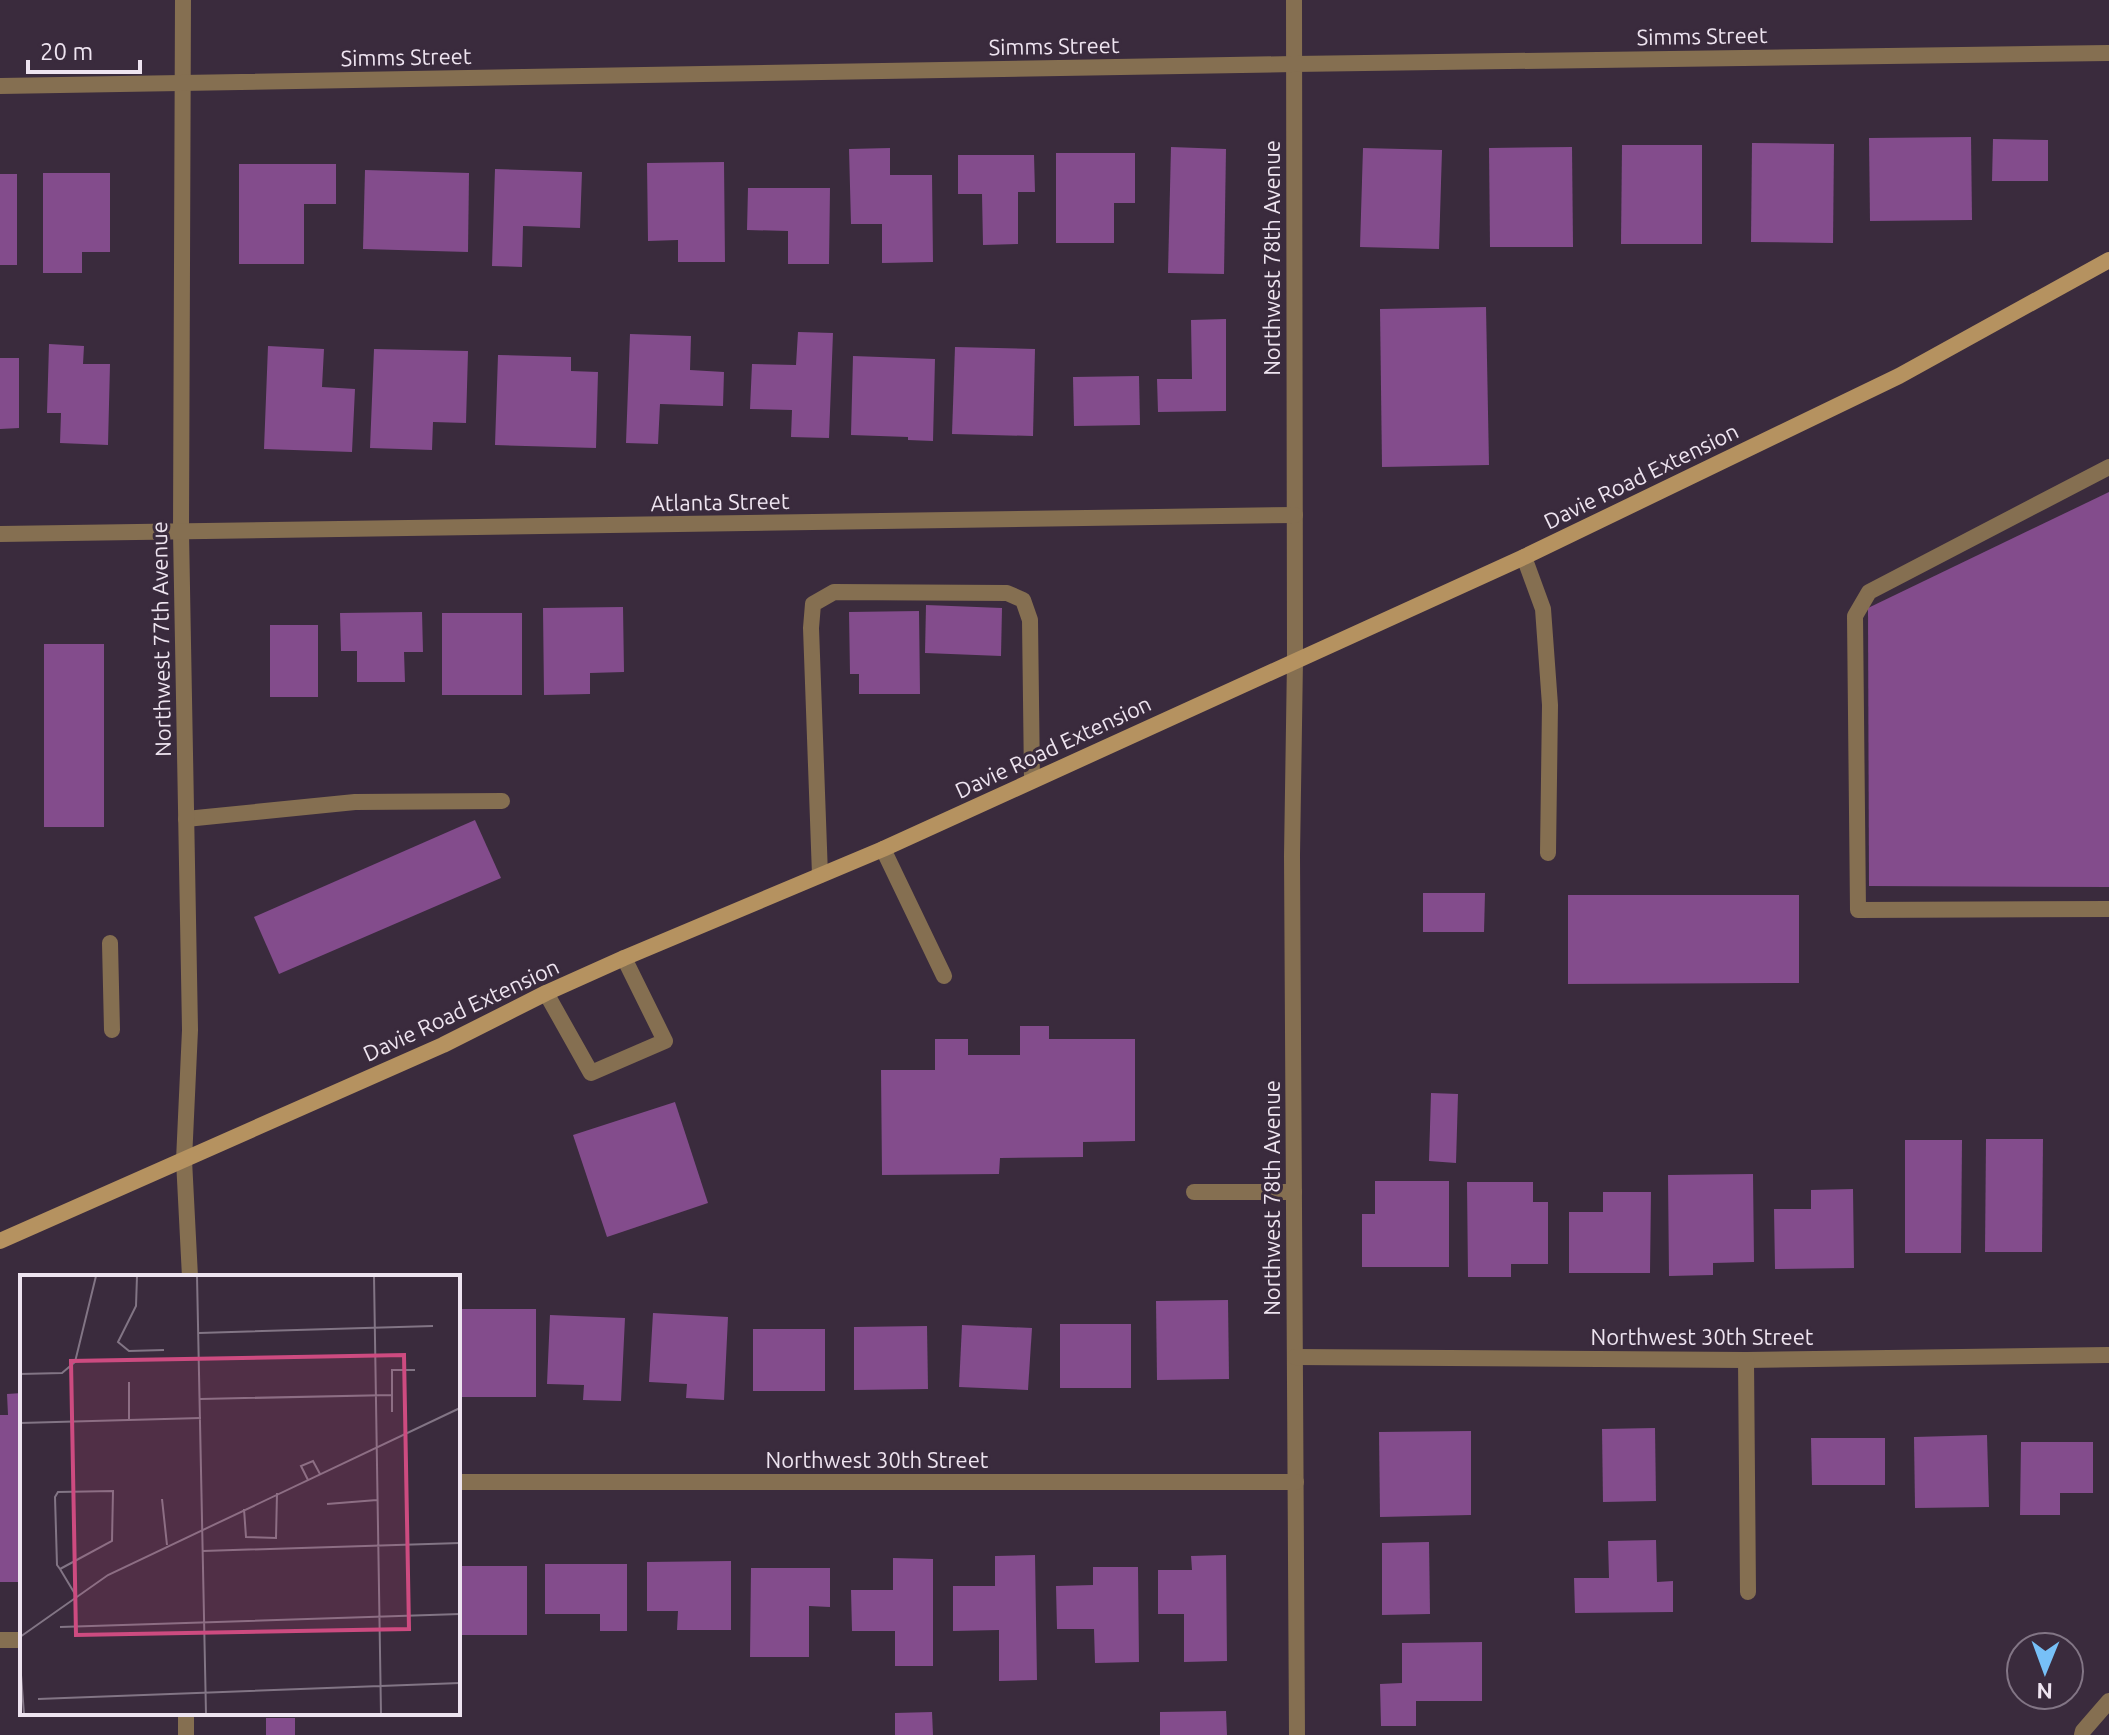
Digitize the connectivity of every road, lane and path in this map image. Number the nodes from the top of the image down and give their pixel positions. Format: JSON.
{"nodes":[{"id":1,"x":183,"y":0,"type":"edge"},
{"id":2,"x":1294,"y":0,"type":"edge"},
{"id":3,"x":2109,"y":53,"type":"edge"},
{"id":4,"x":1294,"y":64,"type":"junction"},
{"id":5,"x":182,"y":83,"type":"junction"},
{"id":6,"x":0,"y":86,"type":"edge"},
{"id":7,"x":2109,"y":261,"type":"edge"},
{"id":8,"x":2109,"y":467,"type":"edge"},
{"id":9,"x":1295,"y":515,"type":"junction"},
{"id":10,"x":181,"y":532,"type":"junction"},
{"id":11,"x":0,"y":534,"type":"edge"},
{"id":12,"x":1524,"y":557,"type":"junction"},
{"id":13,"x":1295,"y":660,"type":"junction"},
{"id":14,"x":1032,"y":780,"type":"junction"},
{"id":15,"x":502,"y":801,"type":"dead end"},
{"id":16,"x":186,"y":819,"type":"junction"},
{"id":17,"x":883,"y":849,"type":"junction"},
{"id":18,"x":1548,"y":853,"type":"dead end"},
{"id":19,"x":820,"y":875,"type":"junction"},
{"id":20,"x":2109,"y":909,"type":"edge"},
{"id":21,"x":110,"y":943,"type":"dead end"},
{"id":22,"x":624,"y":958,"type":"junction"},
{"id":23,"x":944,"y":976,"type":"dead end"},
{"id":24,"x":546,"y":993,"type":"junction"},
{"id":25,"x":112,"y":1030,"type":"dead end"},
{"id":26,"x":184,"y":1160,"type":"junction"},
{"id":27,"x":1194,"y":1192,"type":"dead end"},
{"id":28,"x":1294,"y":1192,"type":"junction"},
{"id":29,"x":0,"y":1241,"type":"edge"},
{"id":30,"x":190,"y":1275,"type":"edge"},
{"id":31,"x":2109,"y":1355,"type":"edge"},
{"id":32,"x":1295,"y":1357,"type":"junction"},
{"id":33,"x":1746,"y":1360,"type":"junction"},
{"id":34,"x":460,"y":1482,"type":"edge"},
{"id":35,"x":1296,"y":1482,"type":"junction"},
{"id":36,"x":1748,"y":1592,"type":"dead end"},
{"id":37,"x":2109,"y":1701,"type":"edge"},
{"id":38,"x":1297,"y":1735,"type":"edge"},
{"id":39,"x":2082,"y":1735,"type":"edge"}],
"edges":[{"from":1,"to":5,"type":"street","name":"Northwest 77th Avenue"},
{"from":2,"to":4,"type":"street","name":"Northwest 78th Avenue"},
{"from":3,"to":4,"type":"street","name":"Simms Street"},
{"from":4,"to":5,"type":"street","name":"Simms Street"},
{"from":4,"to":9,"type":"street","name":"Northwest 78th Avenue"},
{"from":5,"to":6,"type":"street","name":"Simms Street"},
{"from":5,"to":10,"type":"street","name":"Northwest 77th Avenue"},
{"from":7,"to":12,"type":"main road","name":"Davie Road Extension"},
{"from":8,"to":20,"type":"street"},
{"from":9,"to":10,"type":"street","name":"Atlanta Street"},
{"from":9,"to":13,"type":"street"},
{"from":10,"to":11,"type":"street","name":"Atlanta Street"},
{"from":10,"to":16,"type":"street","name":"Northwest 77th Avenue"},
{"from":12,"to":13,"type":"main road","name":"Davie Road Extension"},
{"from":12,"to":18,"type":"street"},
{"from":13,"to":14,"type":"main road","name":"Davie Road Extension"},
{"from":13,"to":28,"type":"street","name":"Northwest 78th Avenue"},
{"from":14,"to":17,"type":"main road","name":"Davie Road Extension"},
{"from":14,"to":19,"type":"street"},
{"from":15,"to":16,"type":"street"},
{"from":16,"to":26,"type":"street","name":"Northwest 77th Avenue"},
{"from":17,"to":19,"type":"main road","name":"Davie Road Extension"},
{"from":17,"to":23,"type":"street"},
{"from":19,"to":22,"type":"main road","name":"Davie Road Extension"},
{"from":21,"to":25,"type":"street"},
{"from":22,"to":24,"type":"main road","name":"Davie Road Extension"},
{"from":22,"to":24,"type":"street"},
{"from":24,"to":26,"type":"main road","name":"Davie Road Extension"},
{"from":26,"to":29,"type":"main road","name":"Davie Road Extension"},
{"from":26,"to":30,"type":"street","name":"Northwest 77th Avenue"},
{"from":27,"to":28,"type":"street"},
{"from":28,"to":32,"type":"street","name":"Northwest 78th Avenue"},
{"from":31,"to":33,"type":"street","name":"Northwest 30th Street"},
{"from":32,"to":33,"type":"street","name":"Northwest 30th Street"},
{"from":32,"to":35,"type":"street","name":"Northwest 78th Avenue"},
{"from":33,"to":36,"type":"street"},
{"from":34,"to":35,"type":"street","name":"Northwest 30th Street"},
{"from":35,"to":38,"type":"street","name":"Northwest 78th Avenue"},
{"from":37,"to":39,"type":"street"}]}
